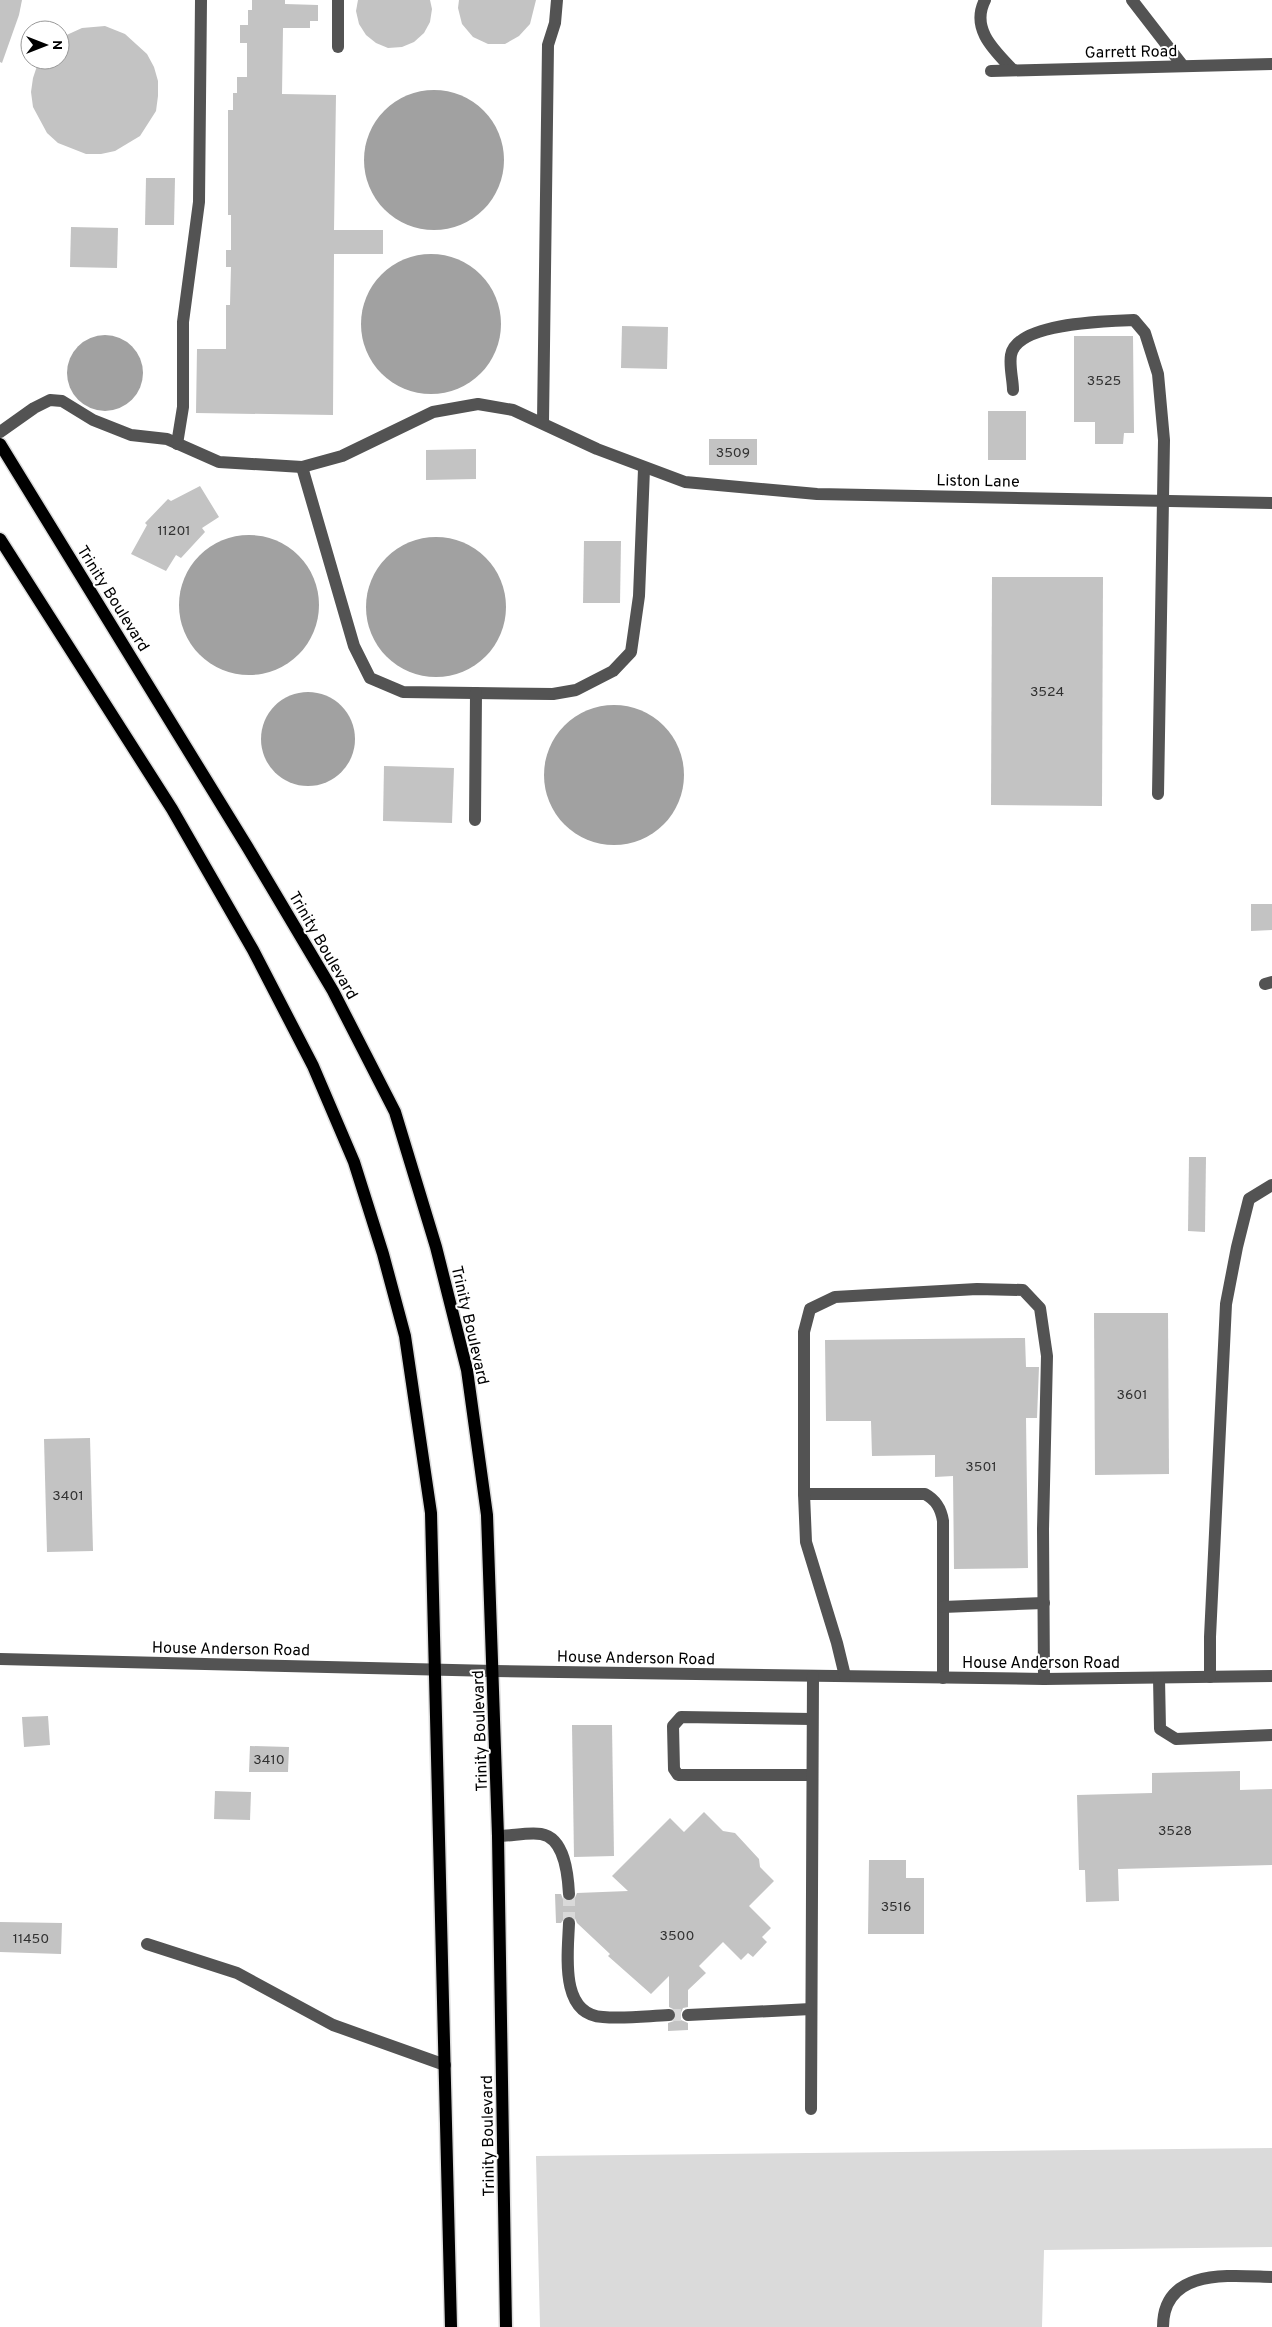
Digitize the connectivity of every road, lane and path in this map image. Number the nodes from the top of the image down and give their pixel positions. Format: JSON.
{"nodes":[{"id":1,"x":202,"y":0,"type":"edge"},
{"id":2,"x":338,"y":0,"type":"edge"},
{"id":3,"x":557,"y":0,"type":"edge"},
{"id":4,"x":985,"y":0,"type":"edge"},
{"id":5,"x":1132,"y":0,"type":"edge"},
{"id":6,"x":338,"y":47,"type":"dead end"},
{"id":7,"x":1272,"y":64,"type":"edge"},
{"id":8,"x":1183,"y":66,"type":"junction"},
{"id":9,"x":1013,"y":70,"type":"junction"},
{"id":10,"x":991,"y":71,"type":"dead end"},
{"id":11,"x":1013,"y":390,"type":"dead end"},
{"id":12,"x":543,"y":422,"type":"junction"},
{"id":13,"x":0,"y":432,"type":"edge"},
{"id":14,"x":0,"y":444,"type":"edge"},
{"id":15,"x":177,"y":444,"type":"junction"},
{"id":16,"x":302,"y":467,"type":"junction"},
{"id":17,"x":644,"y":469,"type":"junction"},
{"id":18,"x":1162,"y":500,"type":"junction"},
{"id":19,"x":1272,"y":503,"type":"edge"},
{"id":20,"x":0,"y":539,"type":"edge"},
{"id":21,"x":476,"y":693,"type":"junction"},
{"id":22,"x":1158,"y":794,"type":"dead end"},
{"id":23,"x":475,"y":820,"type":"dead end"},
{"id":24,"x":1272,"y":1185,"type":"edge"},
{"id":25,"x":804,"y":1494,"type":"junction"},
{"id":26,"x":1044,"y":1603,"type":"junction"},
{"id":27,"x":943,"y":1607,"type":"junction"},
{"id":28,"x":0,"y":1659,"type":"edge"},
{"id":29,"x":436,"y":1670,"type":"junction"},
{"id":30,"x":494,"y":1671,"type":"junction"},
{"id":31,"x":813,"y":1676,"type":"junction"},
{"id":32,"x":845,"y":1676,"type":"junction"},
{"id":33,"x":1272,"y":1676,"type":"edge"},
{"id":34,"x":1210,"y":1677,"type":"junction"},
{"id":35,"x":943,"y":1678,"type":"junction"},
{"id":36,"x":1159,"y":1678,"type":"junction"},
{"id":37,"x":1044,"y":1680,"type":"junction"},
{"id":38,"x":1272,"y":1686,"type":"edge"},
{"id":39,"x":812,"y":1719,"type":"junction"},
{"id":40,"x":1272,"y":1735,"type":"edge"},
{"id":41,"x":812,"y":1775,"type":"junction"},
{"id":42,"x":498,"y":1836,"type":"junction"},
{"id":43,"x":569,"y":1894,"type":"tunnel mouth"},
{"id":44,"x":570,"y":1923,"type":"tunnel mouth"},
{"id":45,"x":147,"y":1944,"type":"dead end"},
{"id":46,"x":811,"y":2009,"type":"junction"},
{"id":47,"x":668,"y":2015,"type":"tunnel mouth"},
{"id":48,"x":688,"y":2015,"type":"tunnel mouth"},
{"id":49,"x":445,"y":2065,"type":"junction"},
{"id":50,"x":811,"y":2109,"type":"dead end"},
{"id":51,"x":1272,"y":2277,"type":"edge"},
{"id":52,"x":451,"y":2327,"type":"edge"},
{"id":53,"x":506,"y":2327,"type":"edge"},
{"id":54,"x":1163,"y":2327,"type":"edge"}],
"edges":[{"from":1,"to":15,"type":"street"},
{"from":2,"to":6,"type":"street"},
{"from":3,"to":12,"type":"street"},
{"from":4,"to":9,"type":"street"},
{"from":5,"to":8,"type":"street"},
{"from":7,"to":8,"type":"street","name":"Garrett Road"},
{"from":8,"to":9,"type":"street","name":"Garrett Road"},
{"from":9,"to":10,"type":"street","name":"Garrett Road"},
{"from":11,"to":18,"type":"street"},
{"from":12,"to":16,"type":"street","name":"Liston Lane"},
{"from":12,"to":17,"type":"street","name":"Liston Lane"},
{"from":13,"to":15,"type":"street","name":"Liston Lane"},
{"from":14,"to":30,"type":"main road","name":"Trinity Boulevard"},
{"from":15,"to":16,"type":"street","name":"Liston Lane"},
{"from":16,"to":21,"type":"street"},
{"from":17,"to":18,"type":"street","name":"Liston Lane"},
{"from":17,"to":21,"type":"street"},
{"from":18,"to":19,"type":"street","name":"Liston Lane"},
{"from":18,"to":22,"type":"street"},
{"from":20,"to":29,"type":"main road"},
{"from":21,"to":23,"type":"street"},
{"from":24,"to":34,"type":"street"},
{"from":25,"to":26,"type":"street"},
{"from":25,"to":27,"type":"street"},
{"from":25,"to":32,"type":"street"},
{"from":26,"to":27,"type":"street"},
{"from":26,"to":37,"type":"street"},
{"from":27,"to":35,"type":"street"},
{"from":28,"to":29,"type":"street","name":"House Anderson Road"},
{"from":29,"to":30,"type":"street","name":"House Anderson Road"},
{"from":29,"to":49,"type":"main road"},
{"from":30,"to":31,"type":"street","name":"House Anderson Road"},
{"from":30,"to":42,"type":"main road","name":"Trinity Boulevard"},
{"from":31,"to":32,"type":"street","name":"House Anderson Road"},
{"from":31,"to":39,"type":"street"},
{"from":32,"to":35,"type":"street","name":"House Anderson Road"},
{"from":33,"to":34,"type":"street","name":"House Anderson Road"},
{"from":33,"to":38,"type":"street"},
{"from":34,"to":36,"type":"street","name":"House Anderson Road"},
{"from":35,"to":37,"type":"street","name":"House Anderson Road"},
{"from":36,"to":37,"type":"street","name":"House Anderson Road"},
{"from":36,"to":40,"type":"street"},
{"from":39,"to":41,"type":"street"},
{"from":39,"to":41,"type":"street"},
{"from":41,"to":46,"type":"street"},
{"from":42,"to":43,"type":"street"},
{"from":42,"to":53,"type":"main road","name":"Trinity Boulevard"},
{"from":44,"to":47,"type":"street"},
{"from":45,"to":49,"type":"street"},
{"from":46,"to":48,"type":"street"},
{"from":46,"to":50,"type":"street"},
{"from":49,"to":52,"type":"main road"},
{"from":51,"to":54,"type":"street"}]}
